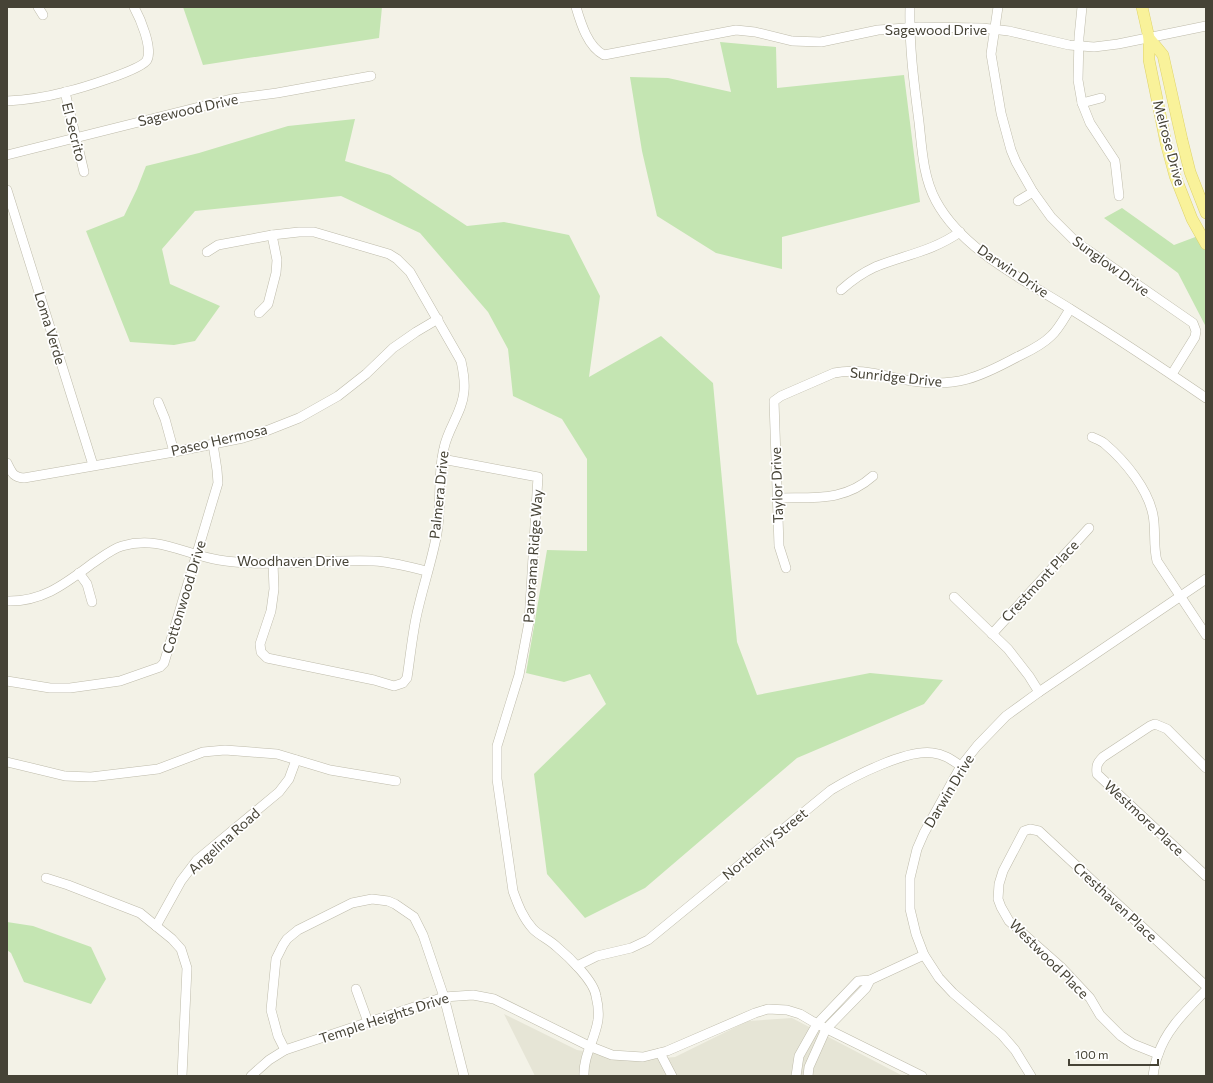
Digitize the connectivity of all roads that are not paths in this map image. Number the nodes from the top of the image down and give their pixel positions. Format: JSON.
{"nodes":[{"id":1,"x":38,"y":7,"type":"edge"},
{"id":2,"x":134,"y":7,"type":"edge"},
{"id":3,"x":576,"y":7,"type":"edge"},
{"id":4,"x":910,"y":7,"type":"edge"},
{"id":5,"x":998,"y":7,"type":"edge"},
{"id":6,"x":1082,"y":7,"type":"edge"},
{"id":7,"x":1142,"y":7,"type":"edge"},
{"id":8,"x":43,"y":15,"type":"dead end"},
{"id":9,"x":1206,"y":26,"type":"edge"},
{"id":10,"x":910,"y":28,"type":"junction"},
{"id":11,"x":994,"y":30,"type":"junction"},
{"id":12,"x":1149,"y":38,"type":"junction"},
{"id":13,"x":1078,"y":46,"type":"junction"},
{"id":14,"x":372,"y":76,"type":"dead end"},
{"id":15,"x":65,"y":92,"type":"junction"},
{"id":16,"x":1101,"y":98,"type":"dead end"},
{"id":17,"x":7,"y":101,"type":"edge"},
{"id":18,"x":1082,"y":103,"type":"junction"},
{"id":19,"x":75,"y":137,"type":"junction"},
{"id":20,"x":7,"y":155,"type":"edge"},
{"id":21,"x":84,"y":172,"type":"dead end"},
{"id":22,"x":7,"y":190,"type":"edge"},
{"id":23,"x":1033,"y":192,"type":"junction"},
{"id":24,"x":1119,"y":196,"type":"dead end"},
{"id":25,"x":1018,"y":201,"type":"dead end"},
{"id":26,"x":1206,"y":213,"type":"edge"},
{"id":27,"x":960,"y":232,"type":"junction"},
{"id":28,"x":272,"y":235,"type":"junction"},
{"id":29,"x":1206,"y":244,"type":"edge"},
{"id":30,"x":207,"y":252,"type":"dead end"},
{"id":31,"x":841,"y":290,"type":"dead end"},
{"id":32,"x":1070,"y":309,"type":"junction"},
{"id":33,"x":259,"y":313,"type":"dead end"},
{"id":34,"x":438,"y":319,"type":"junction"},
{"id":35,"x":1172,"y":374,"type":"junction"},
{"id":36,"x":1206,"y":398,"type":"edge"},
{"id":37,"x":774,"y":401,"type":"joint"},
{"id":38,"x":158,"y":402,"type":"dead end"},
{"id":39,"x":1092,"y":437,"type":"dead end"},
{"id":40,"x":212,"y":444,"type":"junction"},
{"id":41,"x":174,"y":452,"type":"junction"},
{"id":42,"x":442,"y":459,"type":"junction"},
{"id":43,"x":7,"y":463,"type":"edge"},
{"id":44,"x":93,"y":465,"type":"junction"},
{"id":45,"x":873,"y":476,"type":"dead end"},
{"id":46,"x":778,"y":498,"type":"junction"},
{"id":47,"x":1089,"y":528,"type":"dead end"},
{"id":48,"x":198,"y":554,"type":"junction"},
{"id":49,"x":272,"y":563,"type":"junction"},
{"id":50,"x":786,"y":568,"type":"dead end"},
{"id":51,"x":427,"y":571,"type":"junction"},
{"id":52,"x":79,"y":573,"type":"junction"},
{"id":53,"x":1206,"y":579,"type":"edge"},
{"id":54,"x":954,"y":597,"type":"dead end"},
{"id":55,"x":1180,"y":597,"type":"junction"},
{"id":56,"x":7,"y":601,"type":"edge"},
{"id":57,"x":92,"y":602,"type":"dead end"},
{"id":58,"x":992,"y":634,"type":"junction"},
{"id":59,"x":1206,"y":635,"type":"edge"},
{"id":60,"x":7,"y":681,"type":"edge"},
{"id":61,"x":1039,"y":692,"type":"junction"},
{"id":62,"x":296,"y":760,"type":"junction"},
{"id":63,"x":7,"y":762,"type":"edge"},
{"id":64,"x":961,"y":766,"type":"junction"},
{"id":65,"x":1206,"y":768,"type":"edge"},
{"id":66,"x":396,"y":781,"type":"dead end"},
{"id":67,"x":1022,"y":836,"type":"joint"},
{"id":68,"x":1206,"y":876,"type":"edge"},
{"id":69,"x":46,"y":878,"type":"dead end"},
{"id":70,"x":156,"y":926,"type":"junction"},
{"id":71,"x":924,"y":955,"type":"junction"},
{"id":72,"x":577,"y":966,"type":"junction"},
{"id":73,"x":870,"y":980,"type":"junction"},
{"id":74,"x":1206,"y":986,"type":"edge"},
{"id":75,"x":356,"y":989,"type":"dead end"},
{"id":76,"x":1206,"y":990,"type":"edge"},
{"id":77,"x":444,"y":997,"type":"junction"},
{"id":78,"x":368,"y":1022,"type":"junction"},
{"id":79,"x":817,"y":1024,"type":"junction"},
{"id":80,"x":826,"y":1029,"type":"junction"},
{"id":81,"x":589,"y":1046,"type":"junction"},
{"id":82,"x":285,"y":1050,"type":"junction"},
{"id":83,"x":660,"y":1053,"type":"junction"},
{"id":84,"x":1158,"y":1054,"type":"junction"},
{"id":85,"x":182,"y":1076,"type":"edge"},
{"id":86,"x":251,"y":1076,"type":"edge"},
{"id":87,"x":464,"y":1076,"type":"edge"},
{"id":88,"x":584,"y":1076,"type":"edge"},
{"id":89,"x":672,"y":1076,"type":"edge"},
{"id":90,"x":796,"y":1076,"type":"edge"},
{"id":91,"x":808,"y":1076,"type":"edge"},
{"id":92,"x":922,"y":1076,"type":"edge"},
{"id":93,"x":1031,"y":1076,"type":"edge"},
{"id":94,"x":1152,"y":1076,"type":"edge"}],
"edges":[{"from":1,"to":8,"type":"street"},
{"from":2,"to":15,"type":"street"},
{"from":3,"to":10,"type":"street","name":"Sagewood Drive"},
{"from":4,"to":10,"type":"street","name":"Darwin Drive"},
{"from":5,"to":11,"type":"street","name":"Sunglow Drive"},
{"from":6,"to":13,"type":"street"},
{"from":7,"to":12,"type":"main road","name":"Melrose Drive"},
{"from":9,"to":12,"type":"street","name":"Sagewood Drive"},
{"from":10,"to":11,"type":"street","name":"Sagewood Drive"},
{"from":10,"to":27,"type":"street","name":"Darwin Drive"},
{"from":11,"to":13,"type":"street","name":"Sagewood Drive"},
{"from":11,"to":23,"type":"street","name":"Sunglow Drive"},
{"from":12,"to":13,"type":"street","name":"Sagewood Drive"},
{"from":12,"to":26,"type":"main road","name":"Melrose Drive"},
{"from":12,"to":29,"type":"main road","name":"Melrose Drive"},
{"from":13,"to":18,"type":"street"},
{"from":14,"to":19,"type":"street","name":"Sagewood Drive"},
{"from":15,"to":17,"type":"street"},
{"from":15,"to":19,"type":"street","name":"El Secrito"},
{"from":16,"to":18,"type":"street"},
{"from":18,"to":24,"type":"street"},
{"from":19,"to":20,"type":"street","name":"Sagewood Drive"},
{"from":19,"to":21,"type":"street","name":"El Secrito"},
{"from":22,"to":44,"type":"street","name":"Loma Verde"},
{"from":23,"to":25,"type":"street"},
{"from":23,"to":35,"type":"street","name":"Sunglow Drive"},
{"from":27,"to":31,"type":"street"},
{"from":27,"to":32,"type":"street","name":"Darwin Drive"},
{"from":28,"to":30,"type":"street","name":"Palmera Drive"},
{"from":28,"to":33,"type":"street"},
{"from":28,"to":34,"type":"street","name":"Palmera Drive"},
{"from":32,"to":35,"type":"street","name":"Darwin Drive"},
{"from":32,"to":37,"type":"street","name":"Sunridge Drive"},
{"from":34,"to":40,"type":"street","name":"Paseo Hermosa"},
{"from":34,"to":42,"type":"street","name":"Palmera Drive"},
{"from":35,"to":36,"type":"street","name":"Darwin Drive"},
{"from":37,"to":46,"type":"street","name":"Taylor Drive"},
{"from":38,"to":41,"type":"street"},
{"from":39,"to":55,"type":"street"},
{"from":40,"to":41,"type":"street","name":"Paseo Hermosa"},
{"from":40,"to":48,"type":"street","name":"Cottonwood Drive"},
{"from":41,"to":44,"type":"street","name":"Paseo Hermosa"},
{"from":42,"to":51,"type":"street","name":"Palmera Drive"},
{"from":42,"to":72,"type":"street","name":"Panorama Ridge Way"},
{"from":43,"to":44,"type":"street","name":"Paseo Hermosa"},
{"from":45,"to":46,"type":"street"},
{"from":46,"to":50,"type":"street","name":"Taylor Drive"},
{"from":47,"to":58,"type":"street","name":"Crestmont Place"},
{"from":48,"to":49,"type":"street","name":"Woodhaven Drive"},
{"from":48,"to":52,"type":"street","name":"Woodhaven Drive"},
{"from":48,"to":60,"type":"street","name":"Cottonwood Drive"},
{"from":49,"to":51,"type":"street","name":"Woodhaven Drive"},
{"from":49,"to":51,"type":"street","name":"Palmera Drive"},
{"from":52,"to":56,"type":"street","name":"Woodhaven Drive"},
{"from":52,"to":57,"type":"street"},
{"from":53,"to":55,"type":"street","name":"Darwin Drive"},
{"from":54,"to":58,"type":"street"},
{"from":55,"to":59,"type":"street"},
{"from":55,"to":61,"type":"street","name":"Darwin Drive"},
{"from":58,"to":61,"type":"street"},
{"from":61,"to":64,"type":"street","name":"Darwin Drive"},
{"from":62,"to":63,"type":"street"},
{"from":62,"to":66,"type":"street"},
{"from":62,"to":70,"type":"street","name":"Angelina Road"},
{"from":64,"to":71,"type":"street","name":"Darwin Drive"},
{"from":64,"to":72,"type":"street","name":"Northerly Street"},
{"from":65,"to":68,"type":"street","name":"Westmore Place"},
{"from":67,"to":74,"type":"street","name":"Cresthaven Place"},
{"from":67,"to":84,"type":"street","name":"Westwood Place"},
{"from":69,"to":70,"type":"street"},
{"from":70,"to":85,"type":"street"},
{"from":71,"to":73,"type":"street"},
{"from":71,"to":93,"type":"street","name":"Darwin Drive"},
{"from":72,"to":81,"type":"street"},
{"from":73,"to":79,"type":"street"},
{"from":73,"to":80,"type":"street"},
{"from":75,"to":78,"type":"street"},
{"from":76,"to":84,"type":"street"},
{"from":77,"to":78,"type":"street","name":"Temple Heights Drive"},
{"from":77,"to":81,"type":"street","name":"Temple Heights Drive"},
{"from":77,"to":82,"type":"street"},
{"from":77,"to":87,"type":"street"},
{"from":78,"to":82,"type":"street","name":"Temple Heights Drive"},
{"from":79,"to":80,"type":"street","name":"Temple Heights Drive"},
{"from":79,"to":83,"type":"street","name":"Temple Heights Drive"},
{"from":79,"to":90,"type":"street"},
{"from":80,"to":91,"type":"street"},
{"from":80,"to":92,"type":"street","name":"Temple Heights Drive"},
{"from":81,"to":83,"type":"street","name":"Temple Heights Drive"},
{"from":81,"to":88,"type":"street"},
{"from":82,"to":86,"type":"street","name":"Temple Heights Drive"},
{"from":83,"to":89,"type":"street"},
{"from":84,"to":94,"type":"street"}]}
